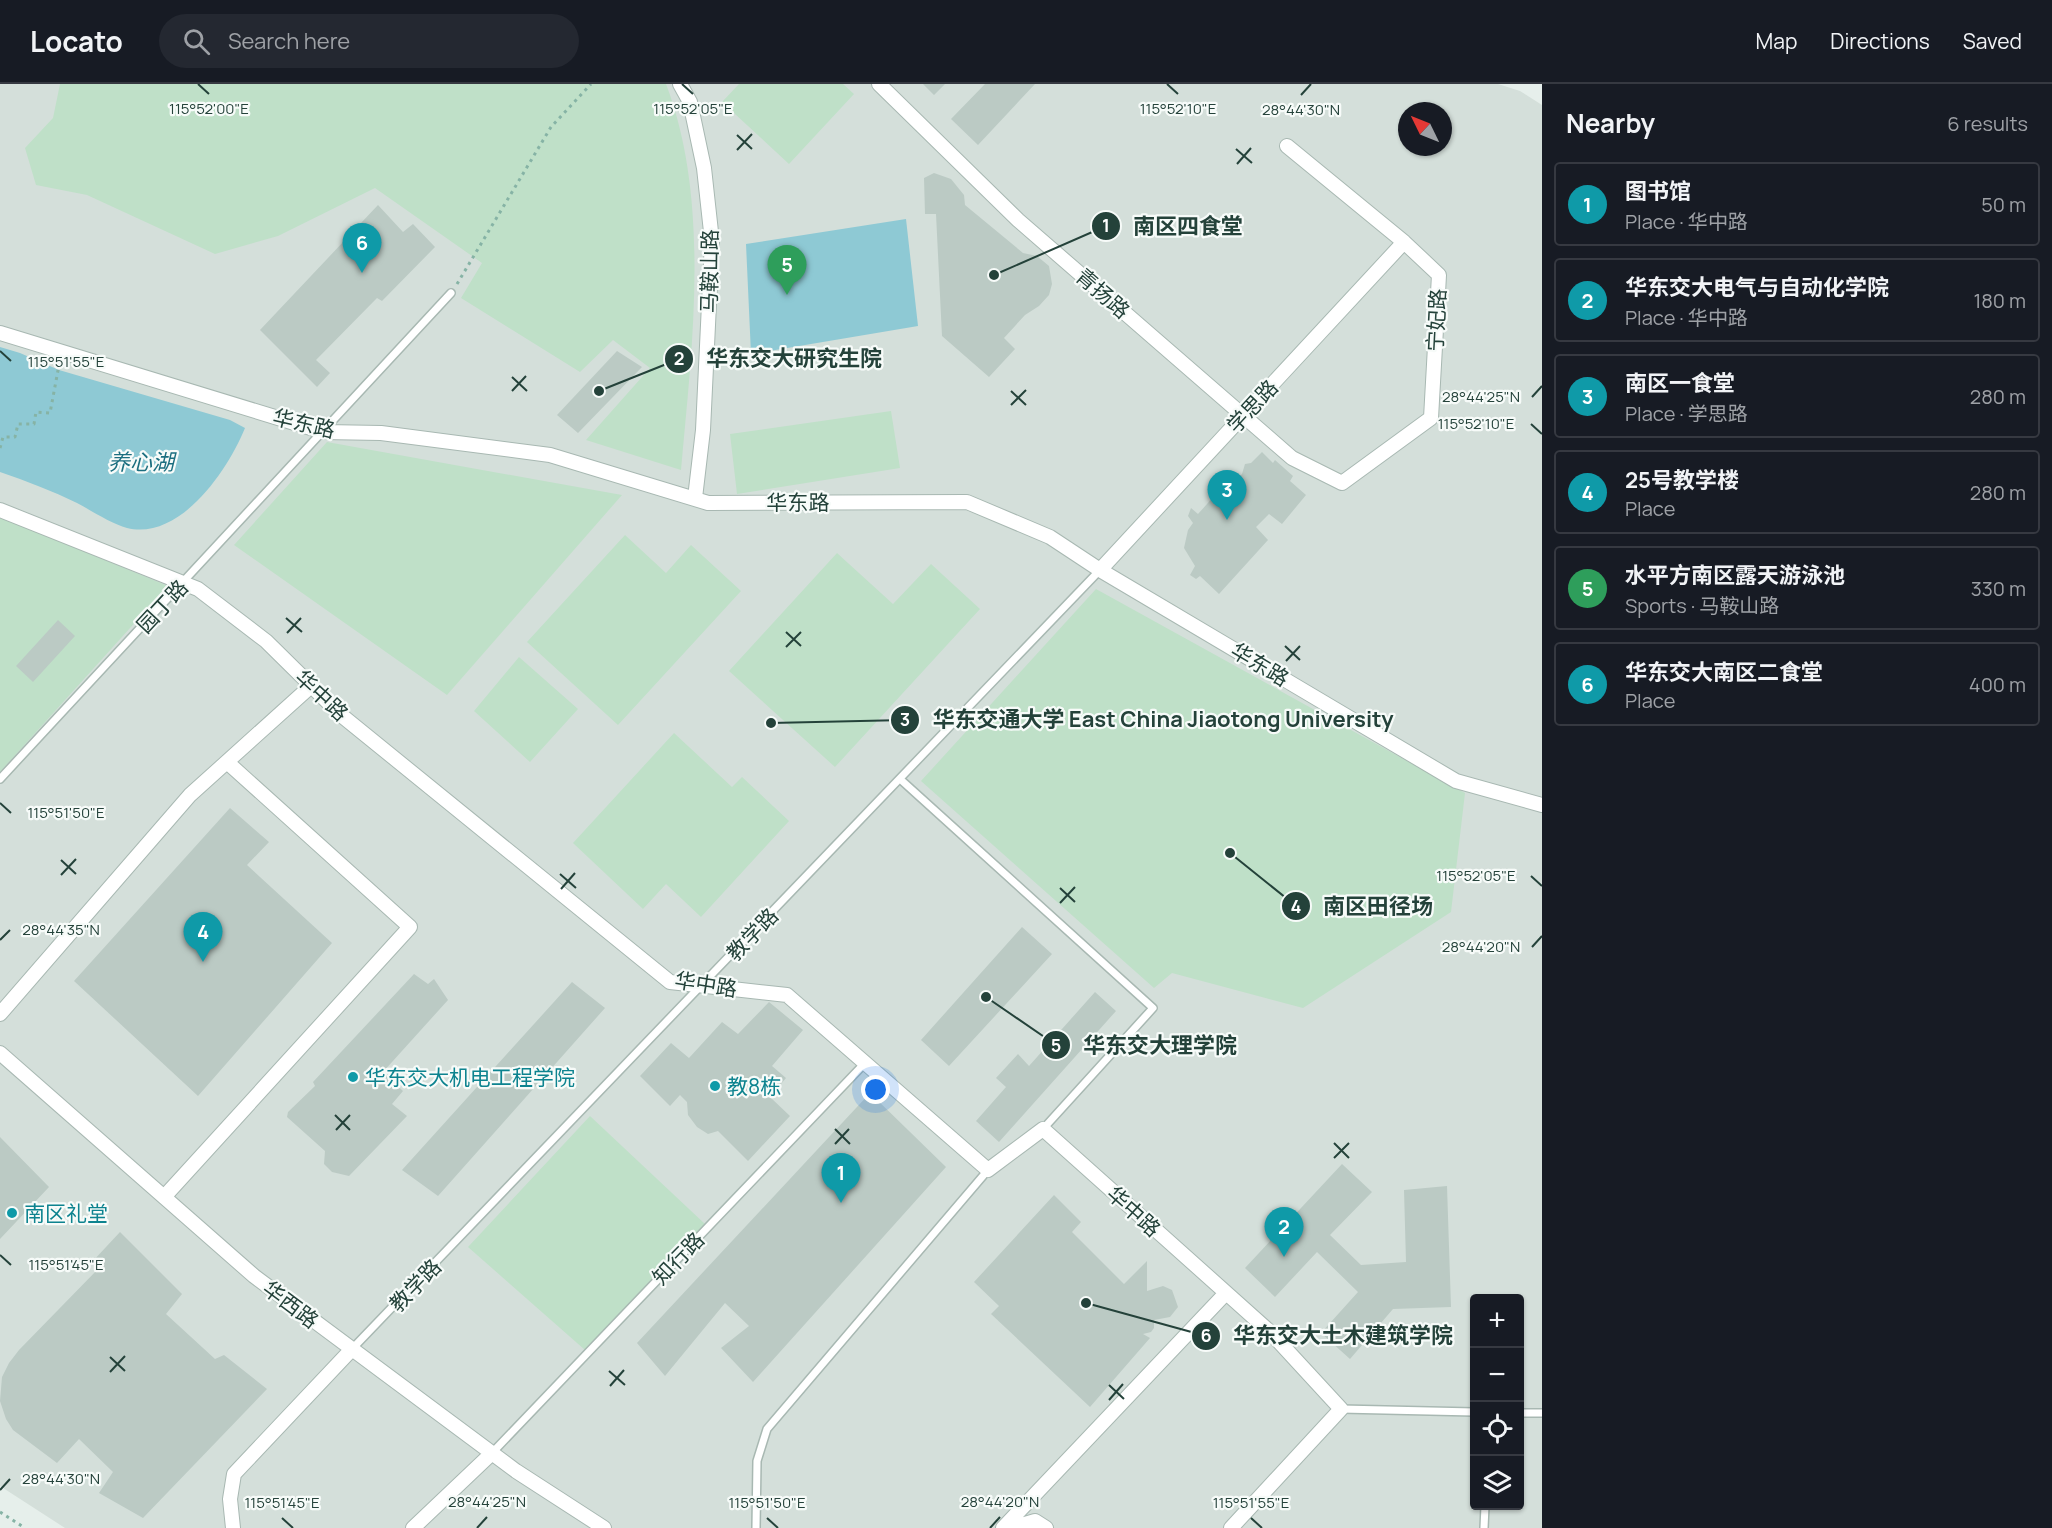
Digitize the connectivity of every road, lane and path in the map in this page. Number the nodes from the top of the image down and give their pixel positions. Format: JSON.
{"nodes":[{"id":1,"x":591,"y":84,"type":"edge"},
{"id":2,"x":879,"y":84,"type":"edge"},
{"id":3,"x":685,"y":86,"type":"edge"},
{"id":4,"x":1287,"y":146,"type":"dead end"},
{"id":5,"x":1404,"y":242,"type":"junction"},
{"id":6,"x":451,"y":292,"type":"joint"},
{"id":7,"x":0,"y":333,"type":"edge"},
{"id":8,"x":59,"y":363,"type":"dead end"},
{"id":9,"x":1243,"y":415,"type":"junction"},
{"id":10,"x":324,"y":432,"type":"junction"},
{"id":11,"x":0,"y":448,"type":"edge"},
{"id":12,"x":1342,"y":483,"type":"joint"},
{"id":13,"x":695,"y":498,"type":"junction"},
{"id":14,"x":0,"y":510,"type":"edge"},
{"id":15,"x":1100,"y":570,"type":"junction"},
{"id":16,"x":183,"y":583,"type":"junction"},
{"id":17,"x":311,"y":686,"type":"junction"},
{"id":18,"x":227,"y":762,"type":"junction"},
{"id":19,"x":0,"y":779,"type":"edge"},
{"id":20,"x":900,"y":779,"type":"junction"},
{"id":21,"x":1542,"y":805,"type":"edge"},
{"id":22,"x":703,"y":986,"type":"junction"},
{"id":23,"x":0,"y":1014,"type":"edge"},
{"id":24,"x":0,"y":1053,"type":"edge"},
{"id":25,"x":865,"y":1062,"type":"junction"},
{"id":26,"x":1043,"y":1129,"type":"junction"},
{"id":27,"x":988,"y":1170,"type":"junction"},
{"id":28,"x":164,"y":1197,"type":"junction"},
{"id":29,"x":1226,"y":1293,"type":"junction"},
{"id":30,"x":352,"y":1349,"type":"junction"},
{"id":31,"x":1341,"y":1408,"type":"junction"},
{"id":32,"x":1470,"y":1412,"type":"edge"},
{"id":33,"x":1524,"y":1413,"type":"edge"},
{"id":34,"x":1542,"y":1413,"type":"edge"},
{"id":35,"x":491,"y":1454,"type":"junction"},
{"id":36,"x":1485,"y":1510,"type":"edge"},
{"id":37,"x":0,"y":1512,"type":"edge"},
{"id":38,"x":25,"y":1528,"type":"edge"},
{"id":39,"x":233,"y":1528,"type":"edge"},
{"id":40,"x":413,"y":1528,"type":"edge"},
{"id":41,"x":604,"y":1528,"type":"edge"},
{"id":42,"x":756,"y":1528,"type":"edge"},
{"id":43,"x":1003,"y":1528,"type":"edge"},
{"id":44,"x":1011,"y":1528,"type":"edge"},
{"id":45,"x":1046,"y":1528,"type":"edge"},
{"id":46,"x":1231,"y":1528,"type":"edge"},
{"id":47,"x":1484,"y":1528,"type":"edge"}],
"edges":[{"from":1,"to":6,"type":"path"},
{"from":2,"to":9,"type":"street","name":"青扬路"},
{"from":3,"to":13,"type":"street","name":"马鞍山路"},
{"from":4,"to":5,"type":"street","name":"宁妃路"},
{"from":5,"to":9,"type":"street","name":"学思路"},
{"from":5,"to":12,"type":"street","name":"宁妃路"},
{"from":6,"to":10,"type":"lane","name":"园丁路"},
{"from":7,"to":10,"type":"street","name":"华东路"},
{"from":8,"to":11,"type":"path"},
{"from":9,"to":12,"type":"street","name":"青扬路"},
{"from":9,"to":15,"type":"street","name":"学思路"},
{"from":10,"to":13,"type":"street","name":"华东路"},
{"from":10,"to":16,"type":"lane","name":"园丁路"},
{"from":13,"to":15,"type":"street","name":"华东路"},
{"from":14,"to":16,"type":"street","name":"华中路"},
{"from":15,"to":20,"type":"lane","name":"教学路"},
{"from":15,"to":21,"type":"street","name":"华东路"},
{"from":16,"to":17,"type":"street","name":"华中路"},
{"from":16,"to":19,"type":"lane","name":"园丁路"},
{"from":17,"to":18,"type":"street"},
{"from":17,"to":22,"type":"street","name":"华中路"},
{"from":18,"to":23,"type":"street"},
{"from":18,"to":28,"type":"street"},
{"from":20,"to":22,"type":"lane","name":"教学路"},
{"from":20,"to":26,"type":"lane"},
{"from":22,"to":25,"type":"street","name":"华中路"},
{"from":22,"to":30,"type":"lane","name":"教学路"},
{"from":24,"to":28,"type":"street","name":"华西路"},
{"from":25,"to":27,"type":"street","name":"华中路"},
{"from":25,"to":35,"type":"lane","name":"知行路"},
{"from":26,"to":27,"type":"street"},
{"from":26,"to":29,"type":"street","name":"华中路"},
{"from":27,"to":42,"type":"lane"},
{"from":28,"to":30,"type":"street","name":"华西路"},
{"from":29,"to":31,"type":"street","name":"华中路"},
{"from":29,"to":43,"type":"street"},
{"from":30,"to":35,"type":"street","name":"华西路"},
{"from":30,"to":39,"type":"street"},
{"from":31,"to":32,"type":"lane"},
{"from":31,"to":46,"type":"street"},
{"from":33,"to":34,"type":"lane"},
{"from":35,"to":40,"type":"street"},
{"from":35,"to":41,"type":"street","name":"华西路"},
{"from":36,"to":47,"type":"lane"},
{"from":37,"to":38,"type":"path"},
{"from":44,"to":45,"type":"street"}]}
